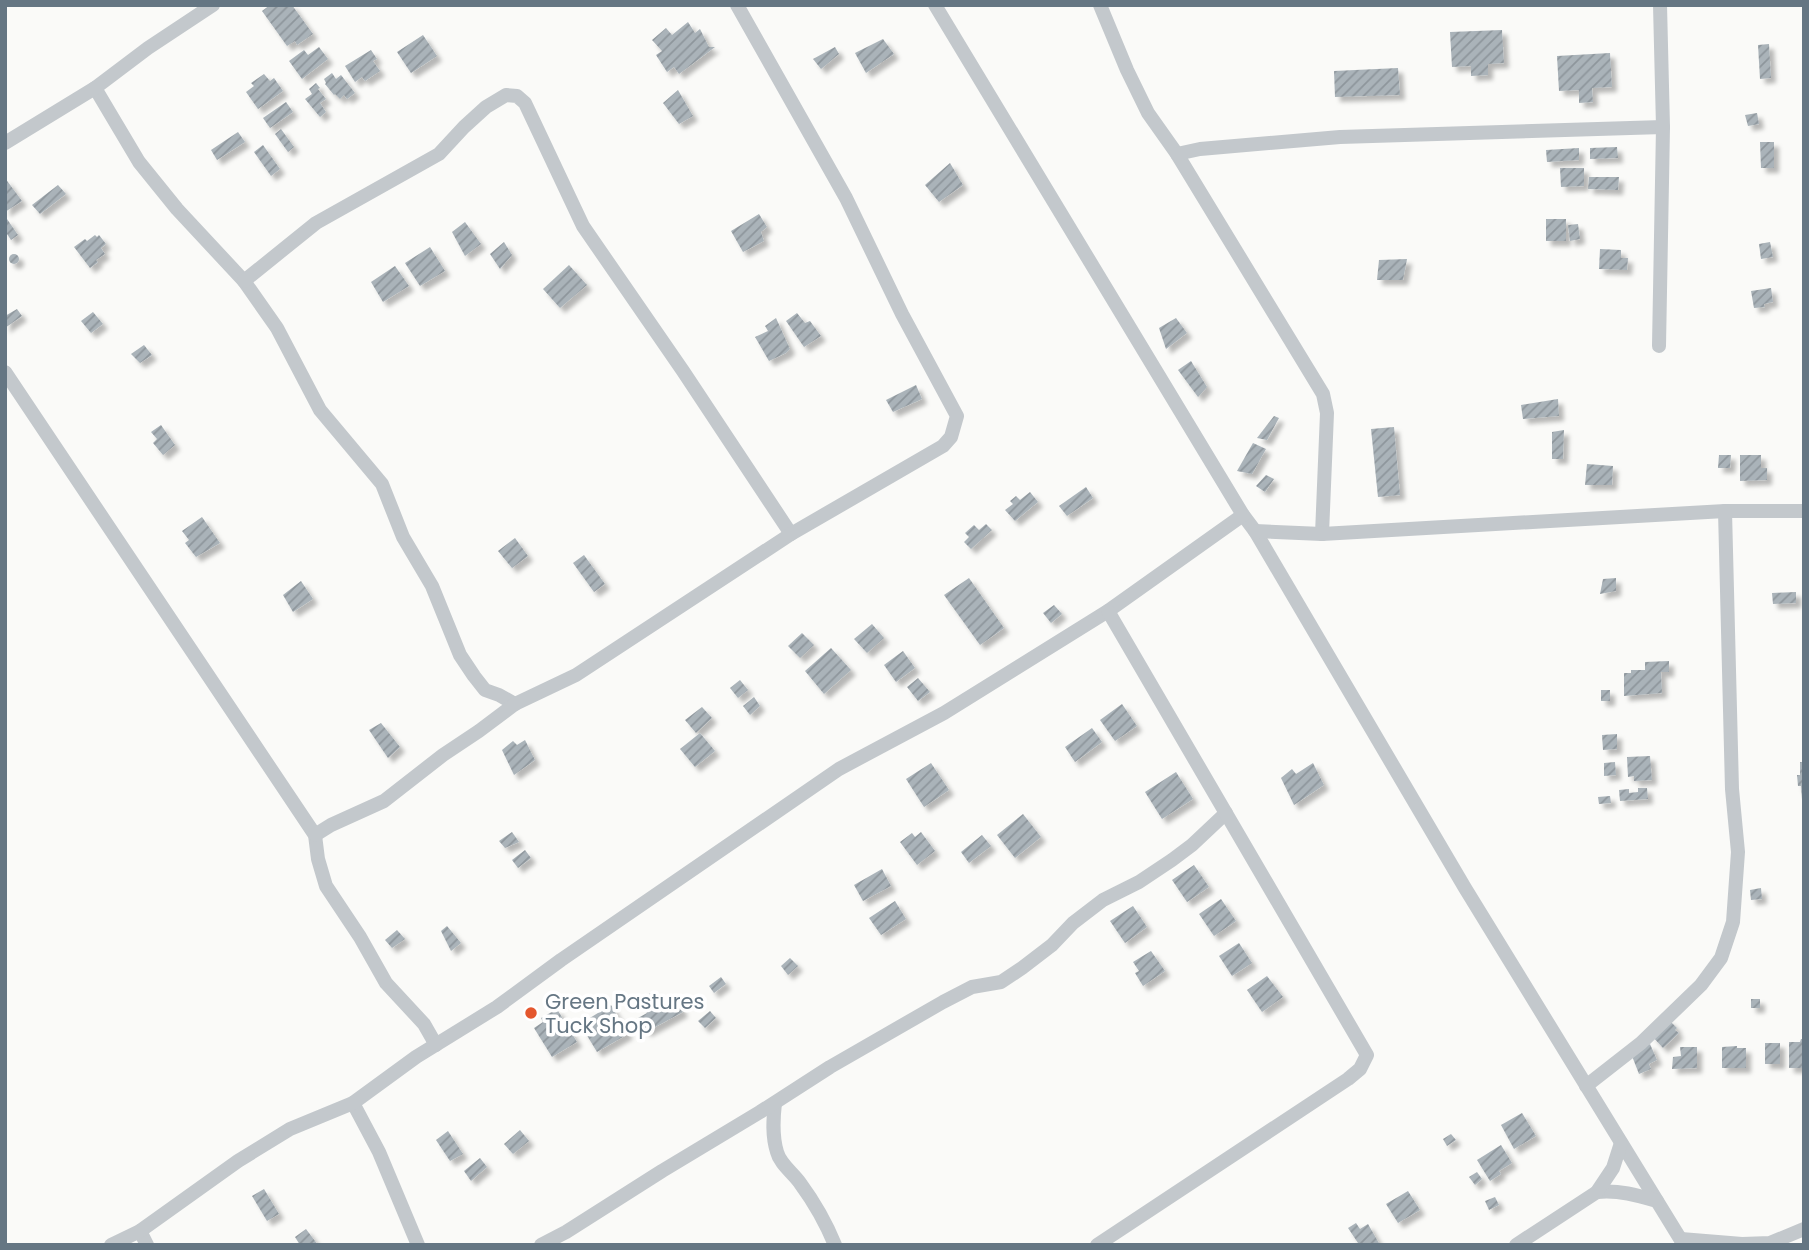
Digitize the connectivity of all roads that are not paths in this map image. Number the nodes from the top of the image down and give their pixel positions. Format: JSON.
{"nodes":[{"id":1,"x":213,"y":5,"type":"edge"},
{"id":2,"x":737,"y":5,"type":"edge"},
{"id":3,"x":935,"y":5,"type":"edge"},
{"id":4,"x":1100,"y":5,"type":"edge"},
{"id":5,"x":1660,"y":5,"type":"edge"},
{"id":6,"x":95,"y":88,"type":"junction"},
{"id":7,"x":1663,"y":127,"type":"junction"},
{"id":8,"x":5,"y":143,"type":"edge"},
{"id":9,"x":1177,"y":154,"type":"junction"},
{"id":10,"x":244,"y":281,"type":"junction"},
{"id":11,"x":1659,"y":346,"type":"dead end"},
{"id":12,"x":5,"y":372,"type":"edge"},
{"id":13,"x":1726,"y":510,"type":"junction"},
{"id":14,"x":1804,"y":511,"type":"edge"},
{"id":15,"x":1243,"y":515,"type":"junction"},
{"id":16,"x":1255,"y":531,"type":"junction"},
{"id":17,"x":791,"y":534,"type":"junction"},
{"id":18,"x":1322,"y":534,"type":"junction"},
{"id":19,"x":1108,"y":611,"type":"junction"},
{"id":20,"x":515,"y":704,"type":"junction"},
{"id":21,"x":1226,"y":813,"type":"junction"},
{"id":22,"x":316,"y":835,"type":"junction"},
{"id":23,"x":436,"y":1045,"type":"junction"},
{"id":24,"x":1586,"y":1086,"type":"junction"},
{"id":25,"x":353,"y":1103,"type":"junction"},
{"id":26,"x":775,"y":1103,"type":"junction"},
{"id":27,"x":1621,"y":1143,"type":"junction"},
{"id":28,"x":1597,"y":1192,"type":"junction"},
{"id":29,"x":1657,"y":1201,"type":"junction"},
{"id":30,"x":1804,"y":1229,"type":"edge"},
{"id":31,"x":144,"y":1238,"type":"edge"},
{"id":32,"x":1682,"y":1242,"type":"edge"},
{"id":33,"x":111,"y":1245,"type":"edge"},
{"id":34,"x":418,"y":1245,"type":"edge"},
{"id":35,"x":541,"y":1245,"type":"edge"},
{"id":36,"x":835,"y":1245,"type":"edge"},
{"id":37,"x":1097,"y":1245,"type":"edge"},
{"id":38,"x":1516,"y":1245,"type":"edge"}],
"edges":[{"from":1,"to":6,"type":"street"},
{"from":2,"to":17,"type":"street"},
{"from":3,"to":15,"type":"street"},
{"from":4,"to":9,"type":"street"},
{"from":5,"to":7,"type":"street"},
{"from":6,"to":8,"type":"street"},
{"from":6,"to":10,"type":"street"},
{"from":7,"to":9,"type":"street"},
{"from":7,"to":11,"type":"street"},
{"from":9,"to":18,"type":"street"},
{"from":10,"to":17,"type":"street"},
{"from":10,"to":20,"type":"street"},
{"from":12,"to":22,"type":"street"},
{"from":13,"to":14,"type":"street"},
{"from":13,"to":18,"type":"street"},
{"from":13,"to":24,"type":"street"},
{"from":15,"to":16,"type":"street"},
{"from":15,"to":19,"type":"street"},
{"from":16,"to":18,"type":"street"},
{"from":16,"to":24,"type":"street"},
{"from":17,"to":20,"type":"street"},
{"from":19,"to":21,"type":"street"},
{"from":19,"to":23,"type":"street"},
{"from":20,"to":22,"type":"street"},
{"from":21,"to":26,"type":"street"},
{"from":21,"to":37,"type":"street"},
{"from":22,"to":23,"type":"street"},
{"from":23,"to":25,"type":"street"},
{"from":24,"to":27,"type":"street"},
{"from":25,"to":31,"type":"street"},
{"from":25,"to":34,"type":"street"},
{"from":26,"to":35,"type":"street"},
{"from":26,"to":36,"type":"street"},
{"from":27,"to":28,"type":"street"},
{"from":27,"to":29,"type":"street"},
{"from":28,"to":29,"type":"street"},
{"from":28,"to":38,"type":"street"},
{"from":29,"to":32,"type":"street"},
{"from":30,"to":32,"type":"street"},
{"from":31,"to":33,"type":"street"}]}
